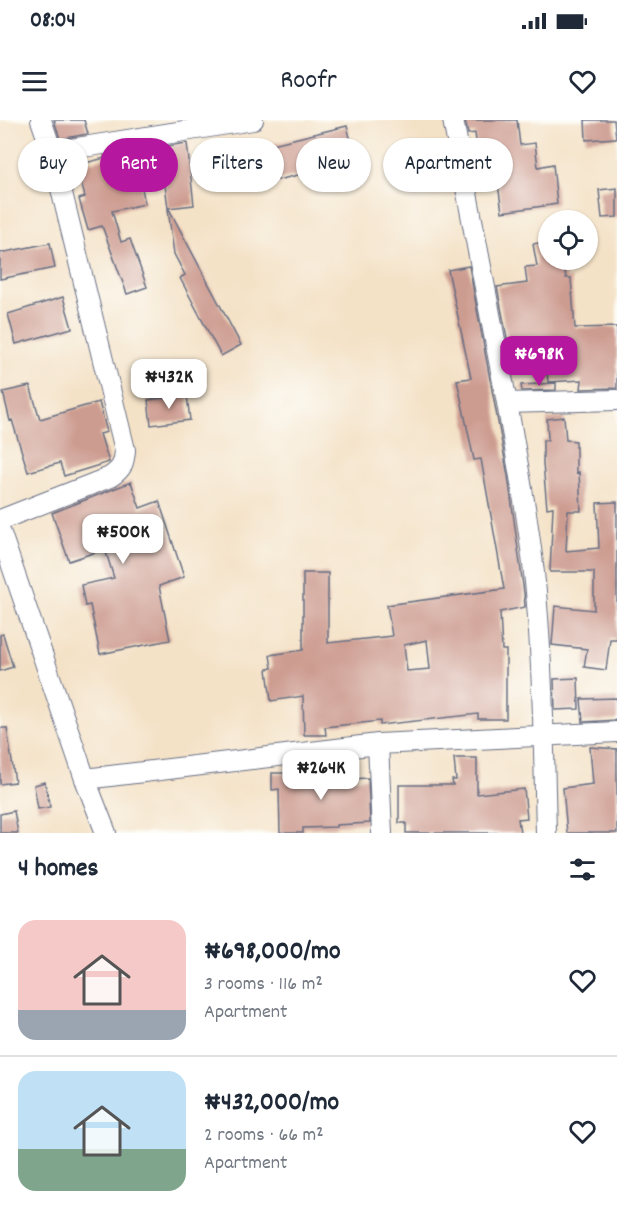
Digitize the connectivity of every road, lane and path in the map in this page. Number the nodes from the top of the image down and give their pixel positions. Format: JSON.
{"nodes":[{"id":1,"x":41,"y":120,"type":"edge"},
{"id":2,"x":253,"y":120,"type":"edge"},
{"id":3,"x":453,"y":120,"type":"edge"},
{"id":4,"x":181,"y":126,"type":"edge"},
{"id":5,"x":47,"y":138,"type":"edge"},
{"id":6,"x":88,"y":145,"type":"edge"},
{"id":7,"x":61,"y":192,"type":"edge"},
{"id":8,"x":617,"y":400,"type":"edge"},
{"id":9,"x":507,"y":403,"type":"junction"},
{"id":10,"x":0,"y":520,"type":"edge"},
{"id":11,"x":0,"y":531,"type":"edge"},
{"id":12,"x":8,"y":579,"type":"edge"},
{"id":13,"x":617,"y":732,"type":"edge"},
{"id":14,"x":544,"y":736,"type":"junction"},
{"id":15,"x":378,"y":744,"type":"junction"},
{"id":16,"x":85,"y":779,"type":"junction"},
{"id":17,"x":106,"y":833,"type":"edge"},
{"id":18,"x":382,"y":833,"type":"edge"},
{"id":19,"x":546,"y":833,"type":"edge"}],
"edges":[{"from":1,"to":5,"type":"street"},
{"from":2,"to":4,"type":"street"},
{"from":3,"to":9,"type":"street"},
{"from":4,"to":6,"type":"street"},
{"from":7,"to":10,"type":"street"},
{"from":8,"to":9,"type":"street"},
{"from":9,"to":14,"type":"street"},
{"from":11,"to":12,"type":"street"},
{"from":12,"to":16,"type":"street"},
{"from":13,"to":14,"type":"street"},
{"from":14,"to":15,"type":"street"},
{"from":14,"to":19,"type":"street"},
{"from":15,"to":16,"type":"street"},
{"from":15,"to":18,"type":"street"},
{"from":16,"to":17,"type":"street"}]}
